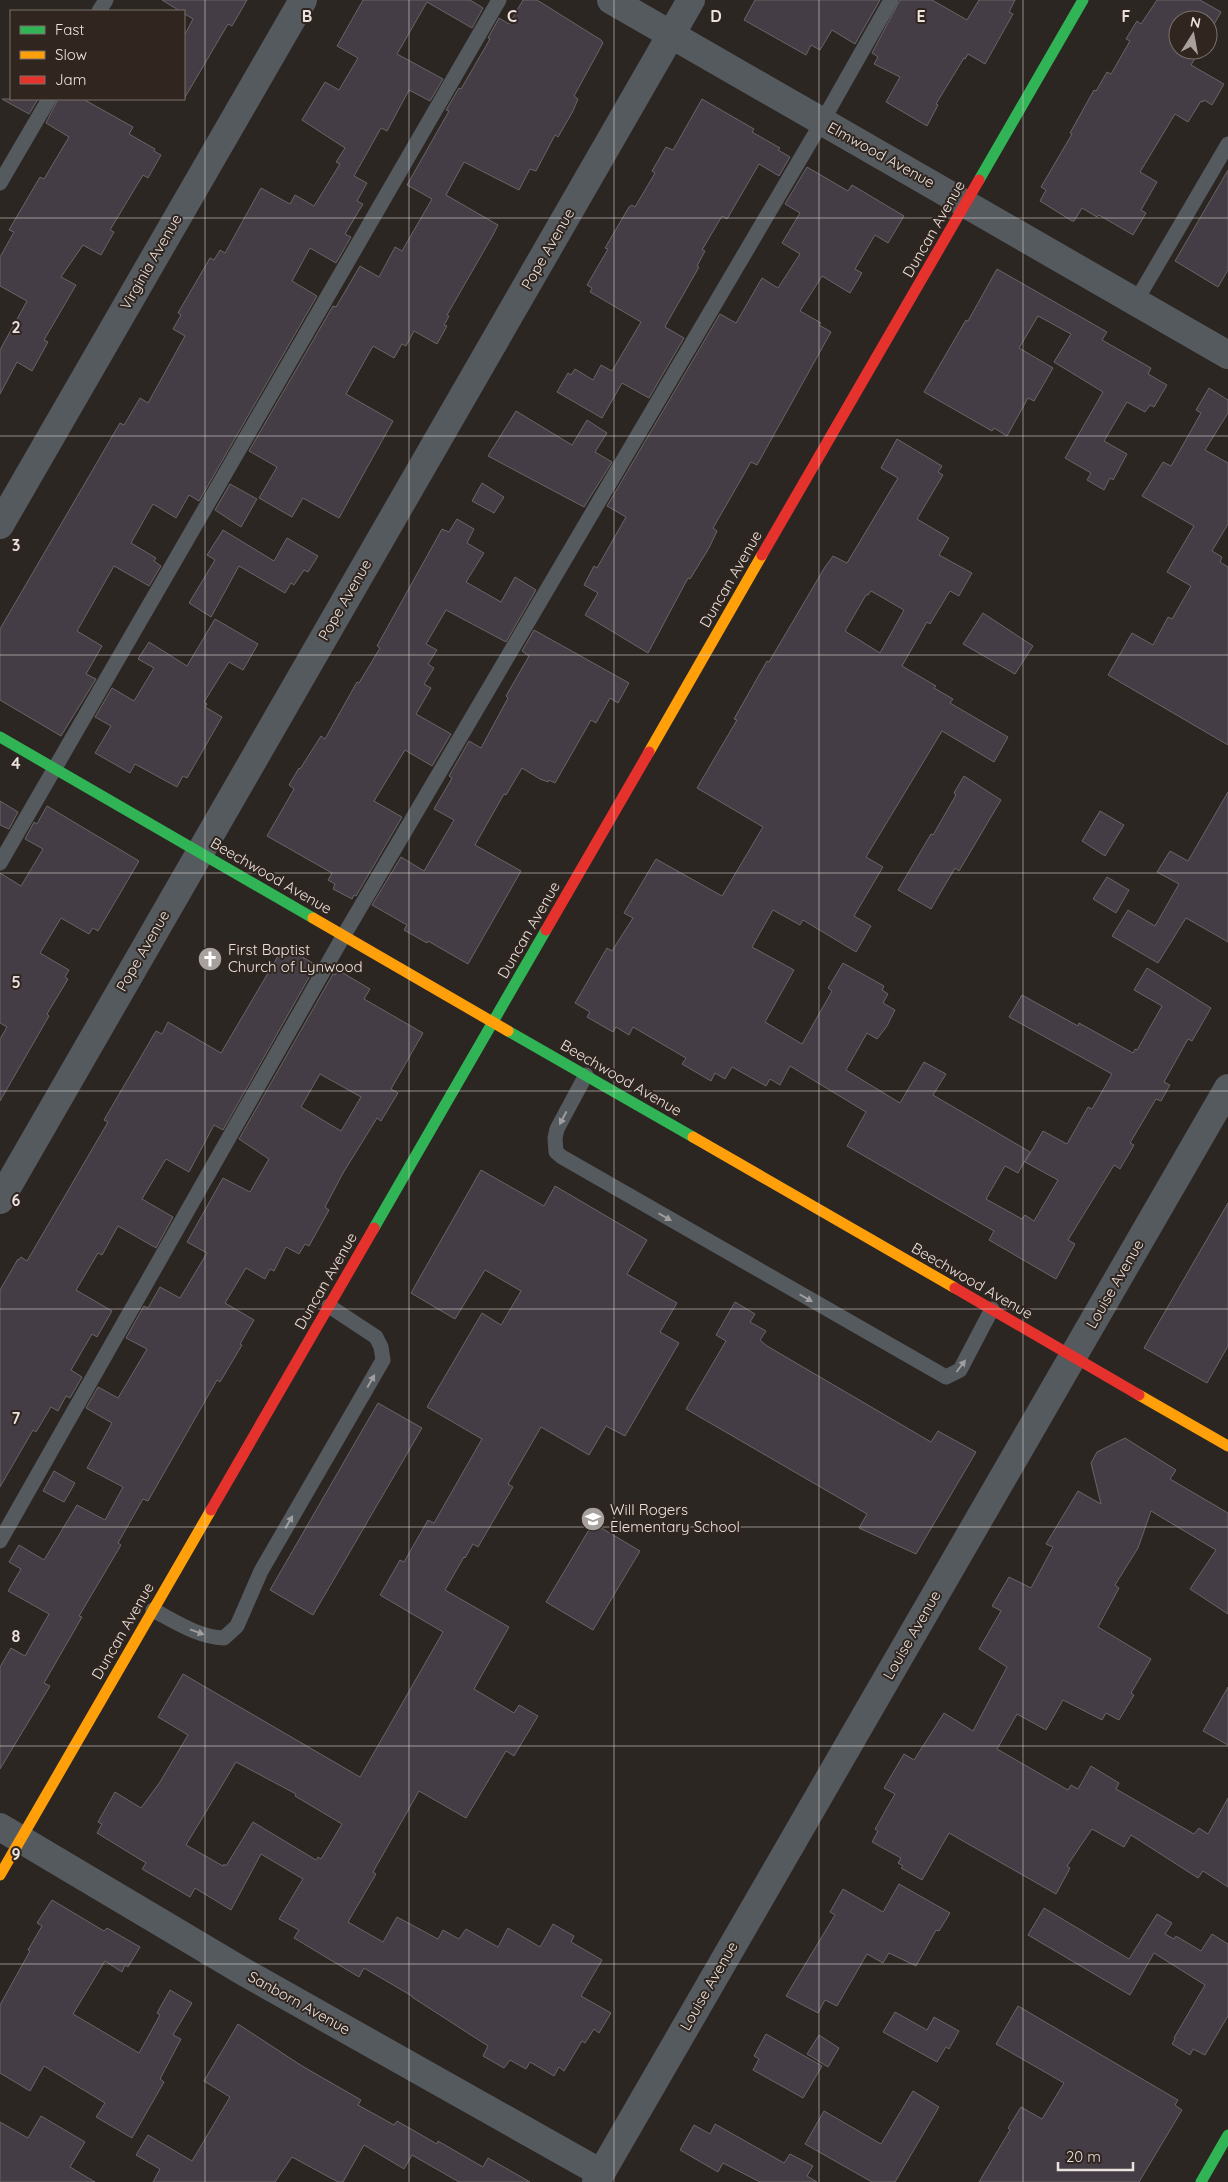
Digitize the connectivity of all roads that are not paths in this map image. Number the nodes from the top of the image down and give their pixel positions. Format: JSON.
{"nodes":[{"id":1,"x":302,"y":0,"type":"edge"},
{"id":2,"x":499,"y":0,"type":"edge"},
{"id":3,"x":611,"y":0,"type":"edge"},
{"id":4,"x":691,"y":0,"type":"edge"},
{"id":5,"x":891,"y":0,"type":"edge"},
{"id":6,"x":1083,"y":0,"type":"edge"},
{"id":7,"x":671,"y":34,"type":"junction"},
{"id":8,"x":48,"y":100,"type":"edge"},
{"id":9,"x":822,"y":122,"type":"junction"},
{"id":10,"x":1228,"y":144,"type":"edge"},
{"id":11,"x":0,"y":183,"type":"edge"},
{"id":12,"x":966,"y":203,"type":"junction"},
{"id":13,"x":1136,"y":301,"type":"junction"},
{"id":14,"x":1228,"y":355,"type":"edge"},
{"id":15,"x":0,"y":525,"type":"edge"},
{"id":16,"x":0,"y":737,"type":"edge"},
{"id":17,"x":54,"y":768,"type":"junction"},
{"id":18,"x":199,"y":852,"type":"junction"},
{"id":19,"x":0,"y":863,"type":"edge"},
{"id":20,"x":344,"y":936,"type":"junction"},
{"id":21,"x":493,"y":1021,"type":"junction"},
{"id":22,"x":586,"y":1075,"type":"junction"},
{"id":23,"x":1228,"y":1088,"type":"edge"},
{"id":24,"x":0,"y":1200,"type":"edge"},
{"id":25,"x":329,"y":1306,"type":"junction"},
{"id":26,"x":992,"y":1309,"type":"junction"},
{"id":27,"x":1073,"y":1356,"type":"junction"},
{"id":28,"x":1228,"y":1446,"type":"edge"},
{"id":29,"x":0,"y":1541,"type":"edge"},
{"id":30,"x":153,"y":1610,"type":"junction"},
{"id":31,"x":10,"y":1833,"type":"edge"},
{"id":32,"x":0,"y":1875,"type":"edge"},
{"id":33,"x":1228,"y":2135,"type":"edge"},
{"id":34,"x":604,"y":2179,"type":"edge"},
{"id":35,"x":1201,"y":2182,"type":"edge"}],
"edges":[{"from":1,"to":15,"type":"street","name":"Virginia Avenue"},
{"from":2,"to":17,"type":"lane"},
{"from":3,"to":7,"type":"street","name":"Elmwood Avenue"},
{"from":4,"to":7,"type":"street","name":"Pope Avenue"},
{"from":5,"to":9,"type":"lane"},
{"from":6,"to":12,"type":"street","name":"Duncan Avenue"},
{"from":7,"to":9,"type":"street","name":"Elmwood Avenue"},
{"from":7,"to":18,"type":"street","name":"Pope Avenue"},
{"from":8,"to":11,"type":"lane"},
{"from":9,"to":12,"type":"street","name":"Elmwood Avenue"},
{"from":9,"to":20,"type":"lane"},
{"from":10,"to":13,"type":"lane"},
{"from":12,"to":13,"type":"street","name":"Elmwood Avenue"},
{"from":12,"to":21,"type":"street","name":"Duncan Avenue"},
{"from":13,"to":14,"type":"street","name":"Elmwood Avenue"},
{"from":16,"to":17,"type":"street","name":"Beechwood Avenue"},
{"from":17,"to":18,"type":"street","name":"Beechwood Avenue"},
{"from":17,"to":19,"type":"lane"},
{"from":18,"to":20,"type":"street","name":"Beechwood Avenue"},
{"from":18,"to":24,"type":"street","name":"Pope Avenue"},
{"from":20,"to":21,"type":"street","name":"Beechwood Avenue"},
{"from":20,"to":29,"type":"lane"},
{"from":21,"to":22,"type":"street","name":"Beechwood Avenue"},
{"from":21,"to":25,"type":"street","name":"Duncan Avenue"},
{"from":22,"to":26,"type":"street","name":"Beechwood Avenue"},
{"from":22,"to":26,"type":"lane","one_way":true},
{"from":23,"to":27,"type":"street","name":"Louise Avenue"},
{"from":25,"to":30,"type":"street","name":"Duncan Avenue"},
{"from":30,"to":25,"type":"lane","one_way":true},
{"from":26,"to":27,"type":"street","name":"Beechwood Avenue"},
{"from":27,"to":28,"type":"street","name":"Beechwood Avenue"},
{"from":27,"to":34,"type":"street","name":"Louise Avenue"},
{"from":30,"to":31,"type":"street","name":"Duncan Avenue"},
{"from":31,"to":32,"type":"street","name":"Duncan Avenue"},
{"from":31,"to":34,"type":"street","name":"Sanborn Avenue"},
{"from":33,"to":35,"type":"street"}]}
